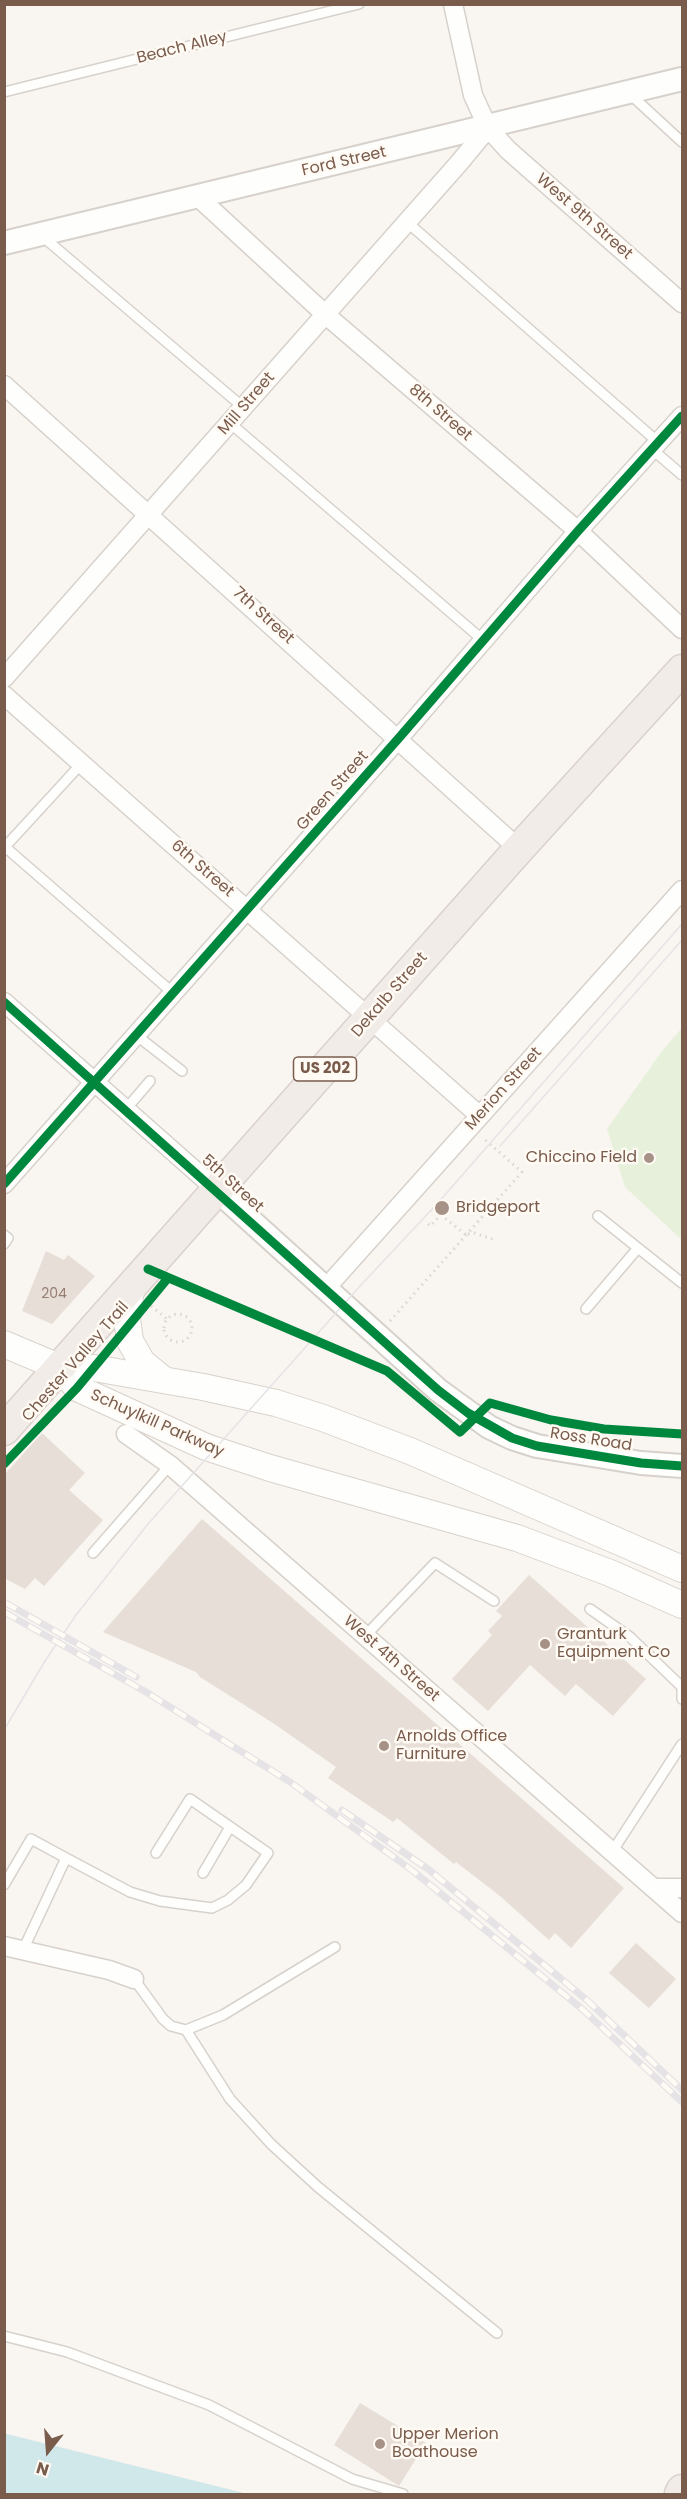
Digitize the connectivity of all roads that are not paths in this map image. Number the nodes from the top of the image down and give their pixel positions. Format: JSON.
{"nodes":[{"id":1,"x":359,"y":4,"type":"edge"},
{"id":2,"x":453,"y":4,"type":"edge"},
{"id":3,"x":682,"y":79,"type":"edge"},
{"id":4,"x":4,"y":93,"type":"edge"},
{"id":5,"x":629,"y":93,"type":"junction"},
{"id":6,"x":488,"y":128,"type":"junction"},
{"id":7,"x":682,"y":142,"type":"edge"},
{"id":8,"x":198,"y":197,"type":"junction"},
{"id":9,"x":407,"y":222,"type":"junction"},
{"id":10,"x":40,"y":234,"type":"junction"},
{"id":11,"x":4,"y":243,"type":"edge"},
{"id":12,"x":682,"y":303,"type":"edge"},
{"id":13,"x":326,"y":315,"type":"junction"},
{"id":14,"x":4,"y":385,"type":"edge"},
{"id":15,"x":244,"y":408,"type":"junction"},
{"id":16,"x":682,"y":416,"type":"edge"},
{"id":17,"x":230,"y":423,"type":"junction"},
{"id":18,"x":656,"y":446,"type":"junction"},
{"id":19,"x":682,"y":475,"type":"edge"},
{"id":20,"x":150,"y":514,"type":"junction"},
{"id":21,"x":578,"y":531,"type":"junction"},
{"id":22,"x":682,"y":629,"type":"edge"},
{"id":23,"x":484,"y":641,"type":"junction"},
{"id":24,"x":682,"y":670,"type":"edge"},
{"id":25,"x":4,"y":678,"type":"edge"},
{"id":26,"x":4,"y":695,"type":"edge"},
{"id":27,"x":398,"y":739,"type":"junction"},
{"id":28,"x":82,"y":763,"type":"junction"},
{"id":29,"x":5,"y":847,"type":"edge"},
{"id":30,"x":519,"y":849,"type":"junction"},
{"id":31,"x":682,"y":890,"type":"edge"},
{"id":32,"x":248,"y":910,"type":"junction"},
{"id":33,"x":173,"y":993,"type":"junction"},
{"id":34,"x":4,"y":1002,"type":"edge"},
{"id":35,"x":370,"y":1018,"type":"junction"},
{"id":36,"x":136,"y":1035,"type":"junction"},
{"id":37,"x":182,"y":1071,"type":"dead end"},
{"id":38,"x":150,"y":1081,"type":"dead end"},
{"id":39,"x":94,"y":1082,"type":"junction"},
{"id":40,"x":126,"y":1109,"type":"junction"},
{"id":41,"x":475,"y":1121,"type":"junction"},
{"id":42,"x":4,"y":1184,"type":"edge"},
{"id":43,"x":218,"y":1191,"type":"junction"},
{"id":44,"x":598,"y":1216,"type":"dead end"},
{"id":45,"x":4,"y":1235,"type":"edge"},
{"id":46,"x":4,"y":1244,"type":"edge"},
{"id":47,"x":638,"y":1248,"type":"junction"},
{"id":48,"x":682,"y":1283,"type":"edge"},
{"id":49,"x":326,"y":1288,"type":"junction"},
{"id":50,"x":144,"y":1296,"type":"junction"},
{"id":51,"x":586,"y":1309,"type":"dead end"},
{"id":52,"x":4,"y":1344,"type":"edge"},
{"id":53,"x":61,"y":1368,"type":"junction"},
{"id":54,"x":164,"y":1380,"type":"junction"},
{"id":55,"x":438,"y":1390,"type":"joint"},
{"id":56,"x":4,"y":1430,"type":"edge"},
{"id":57,"x":126,"y":1434,"type":"dead end"},
{"id":58,"x":170,"y":1465,"type":"junction"},
{"id":59,"x":682,"y":1466,"type":"edge"},
{"id":60,"x":93,"y":1553,"type":"dead end"},
{"id":61,"x":682,"y":1569,"type":"edge"},
{"id":62,"x":494,"y":1601,"type":"dead end"},
{"id":63,"x":682,"y":1605,"type":"edge"},
{"id":64,"x":590,"y":1609,"type":"dead end"},
{"id":65,"x":365,"y":1636,"type":"junction"},
{"id":66,"x":682,"y":1699,"type":"edge"},
{"id":67,"x":682,"y":1744,"type":"edge"},
{"id":68,"x":230,"y":1827,"type":"junction"},
{"id":69,"x":612,"y":1852,"type":"junction"},
{"id":70,"x":156,"y":1853,"type":"dead end"},
{"id":71,"x":66,"y":1858,"type":"junction"},
{"id":72,"x":203,"y":1873,"type":"dead end"},
{"id":73,"x":4,"y":1885,"type":"edge"},
{"id":74,"x":653,"y":1888,"type":"junction"},
{"id":75,"x":682,"y":1888,"type":"edge"},
{"id":76,"x":682,"y":1913,"type":"edge"},
{"id":77,"x":4,"y":1946,"type":"edge"},
{"id":78,"x":335,"y":1947,"type":"dead end"},
{"id":79,"x":23,"y":1950,"type":"junction"},
{"id":80,"x":134,"y":1979,"type":"joint"},
{"id":81,"x":186,"y":2030,"type":"junction"},
{"id":82,"x":497,"y":2333,"type":"dead end"},
{"id":83,"x":4,"y":2336,"type":"edge"},
{"id":84,"x":682,"y":2490,"type":"edge"},
{"id":85,"x":403,"y":2494,"type":"edge"},
{"id":86,"x":680,"y":2494,"type":"edge"}],
"edges":[{"from":1,"to":4,"type":"lane","name":"Beach Alley"},
{"from":2,"to":6,"type":"street","name":"West 9th Street"},
{"from":3,"to":5,"type":"street","name":"Ford Street"},
{"from":5,"to":6,"type":"street","name":"Ford Street"},
{"from":5,"to":7,"type":"lane"},
{"from":6,"to":8,"type":"street","name":"Ford Street"},
{"from":6,"to":9,"type":"street","name":"Mill Street"},
{"from":6,"to":12,"type":"street","name":"West 9th Street"},
{"from":8,"to":10,"type":"street","name":"Ford Street"},
{"from":8,"to":13,"type":"street","name":"8th Street"},
{"from":9,"to":13,"type":"street","name":"Mill Street"},
{"from":9,"to":18,"type":"lane"},
{"from":10,"to":11,"type":"street","name":"Ford Street"},
{"from":10,"to":15,"type":"lane"},
{"from":13,"to":15,"type":"street","name":"Mill Street"},
{"from":13,"to":21,"type":"street","name":"8th Street"},
{"from":14,"to":20,"type":"street","name":"7th Street"},
{"from":15,"to":17,"type":"street","name":"Mill Street"},
{"from":16,"to":18,"type":"street","name":"Green Street"},
{"from":17,"to":20,"type":"street","name":"Mill Street"},
{"from":17,"to":23,"type":"lane"},
{"from":18,"to":19,"type":"lane"},
{"from":18,"to":21,"type":"street","name":"Green Street"},
{"from":20,"to":25,"type":"street","name":"Mill Street"},
{"from":20,"to":27,"type":"street","name":"7th Street"},
{"from":21,"to":22,"type":"street","name":"8th Street"},
{"from":21,"to":23,"type":"street","name":"Green Street"},
{"from":23,"to":27,"type":"street","name":"Green Street"},
{"from":24,"to":30,"type":"highway","name":"Dekalb Street","number":"US 202"},
{"from":26,"to":28,"type":"street","name":"6th Street"},
{"from":27,"to":30,"type":"street","name":"7th Street"},
{"from":27,"to":32,"type":"street","name":"Green Street"},
{"from":28,"to":29,"type":"lane"},
{"from":28,"to":32,"type":"street","name":"6th Street"},
{"from":29,"to":33,"type":"lane"},
{"from":30,"to":35,"type":"highway","name":"Dekalb Street","number":"US 202"},
{"from":31,"to":41,"type":"street","name":"Merion Street"},
{"from":32,"to":33,"type":"street","name":"Green Street"},
{"from":32,"to":35,"type":"street","name":"6th Street"},
{"from":33,"to":36,"type":"street","name":"Green Street"},
{"from":34,"to":39,"type":"street","name":"5th Street"},
{"from":35,"to":41,"type":"street","name":"6th Street"},
{"from":35,"to":43,"type":"highway","name":"Dekalb Street","number":"US 202"},
{"from":36,"to":37,"type":"lane"},
{"from":36,"to":39,"type":"street","name":"Green Street"},
{"from":38,"to":40,"type":"lane"},
{"from":39,"to":40,"type":"street","name":"5th Street"},
{"from":39,"to":42,"type":"street","name":"Green Street"},
{"from":40,"to":43,"type":"street","name":"5th Street"},
{"from":41,"to":49,"type":"street","name":"Merion Street"},
{"from":43,"to":49,"type":"street","name":"5th Street"},
{"from":43,"to":50,"type":"highway","name":"Dekalb Street","number":"US 202"},
{"from":44,"to":47,"type":"lane"},
{"from":45,"to":46,"type":"lane"},
{"from":47,"to":48,"type":"lane"},
{"from":47,"to":51,"type":"lane"},
{"from":49,"to":55,"type":"street","name":"5th Street"},
{"from":50,"to":53,"type":"highway","name":"Dekalb Street","number":"US 202"},
{"from":50,"to":54,"type":"main road"},
{"from":52,"to":53,"type":"main road"},
{"from":53,"to":54,"type":"main road","name":"Schuylkill Parkway"},
{"from":53,"to":56,"type":"highway","name":"Dekalb Street","number":"US 202"},
{"from":53,"to":63,"type":"main road","name":"Schuylkill Parkway"},
{"from":54,"to":61,"type":"main road","name":"Schuylkill Parkway"},
{"from":55,"to":59,"type":"street","name":"Ross Road"},
{"from":57,"to":58,"type":"street","name":"West 4th Street"},
{"from":58,"to":60,"type":"lane"},
{"from":58,"to":65,"type":"street","name":"West 4th Street"},
{"from":62,"to":65,"type":"lane"},
{"from":64,"to":66,"type":"lane"},
{"from":65,"to":69,"type":"street","name":"West 4th Street"},
{"from":67,"to":69,"type":"lane"},
{"from":68,"to":70,"type":"lane"},
{"from":68,"to":71,"type":"lane"},
{"from":68,"to":72,"type":"lane"},
{"from":69,"to":74,"type":"street","name":"West 4th Street"},
{"from":71,"to":73,"type":"lane"},
{"from":71,"to":79,"type":"lane"},
{"from":74,"to":75,"type":"street"},
{"from":74,"to":76,"type":"street","name":"West 4th Street"},
{"from":77,"to":79,"type":"street"},
{"from":78,"to":81,"type":"lane"},
{"from":79,"to":80,"type":"street"},
{"from":80,"to":81,"type":"lane"},
{"from":81,"to":82,"type":"lane"},
{"from":83,"to":85,"type":"lane"},
{"from":84,"to":86,"type":"highway"}]}
